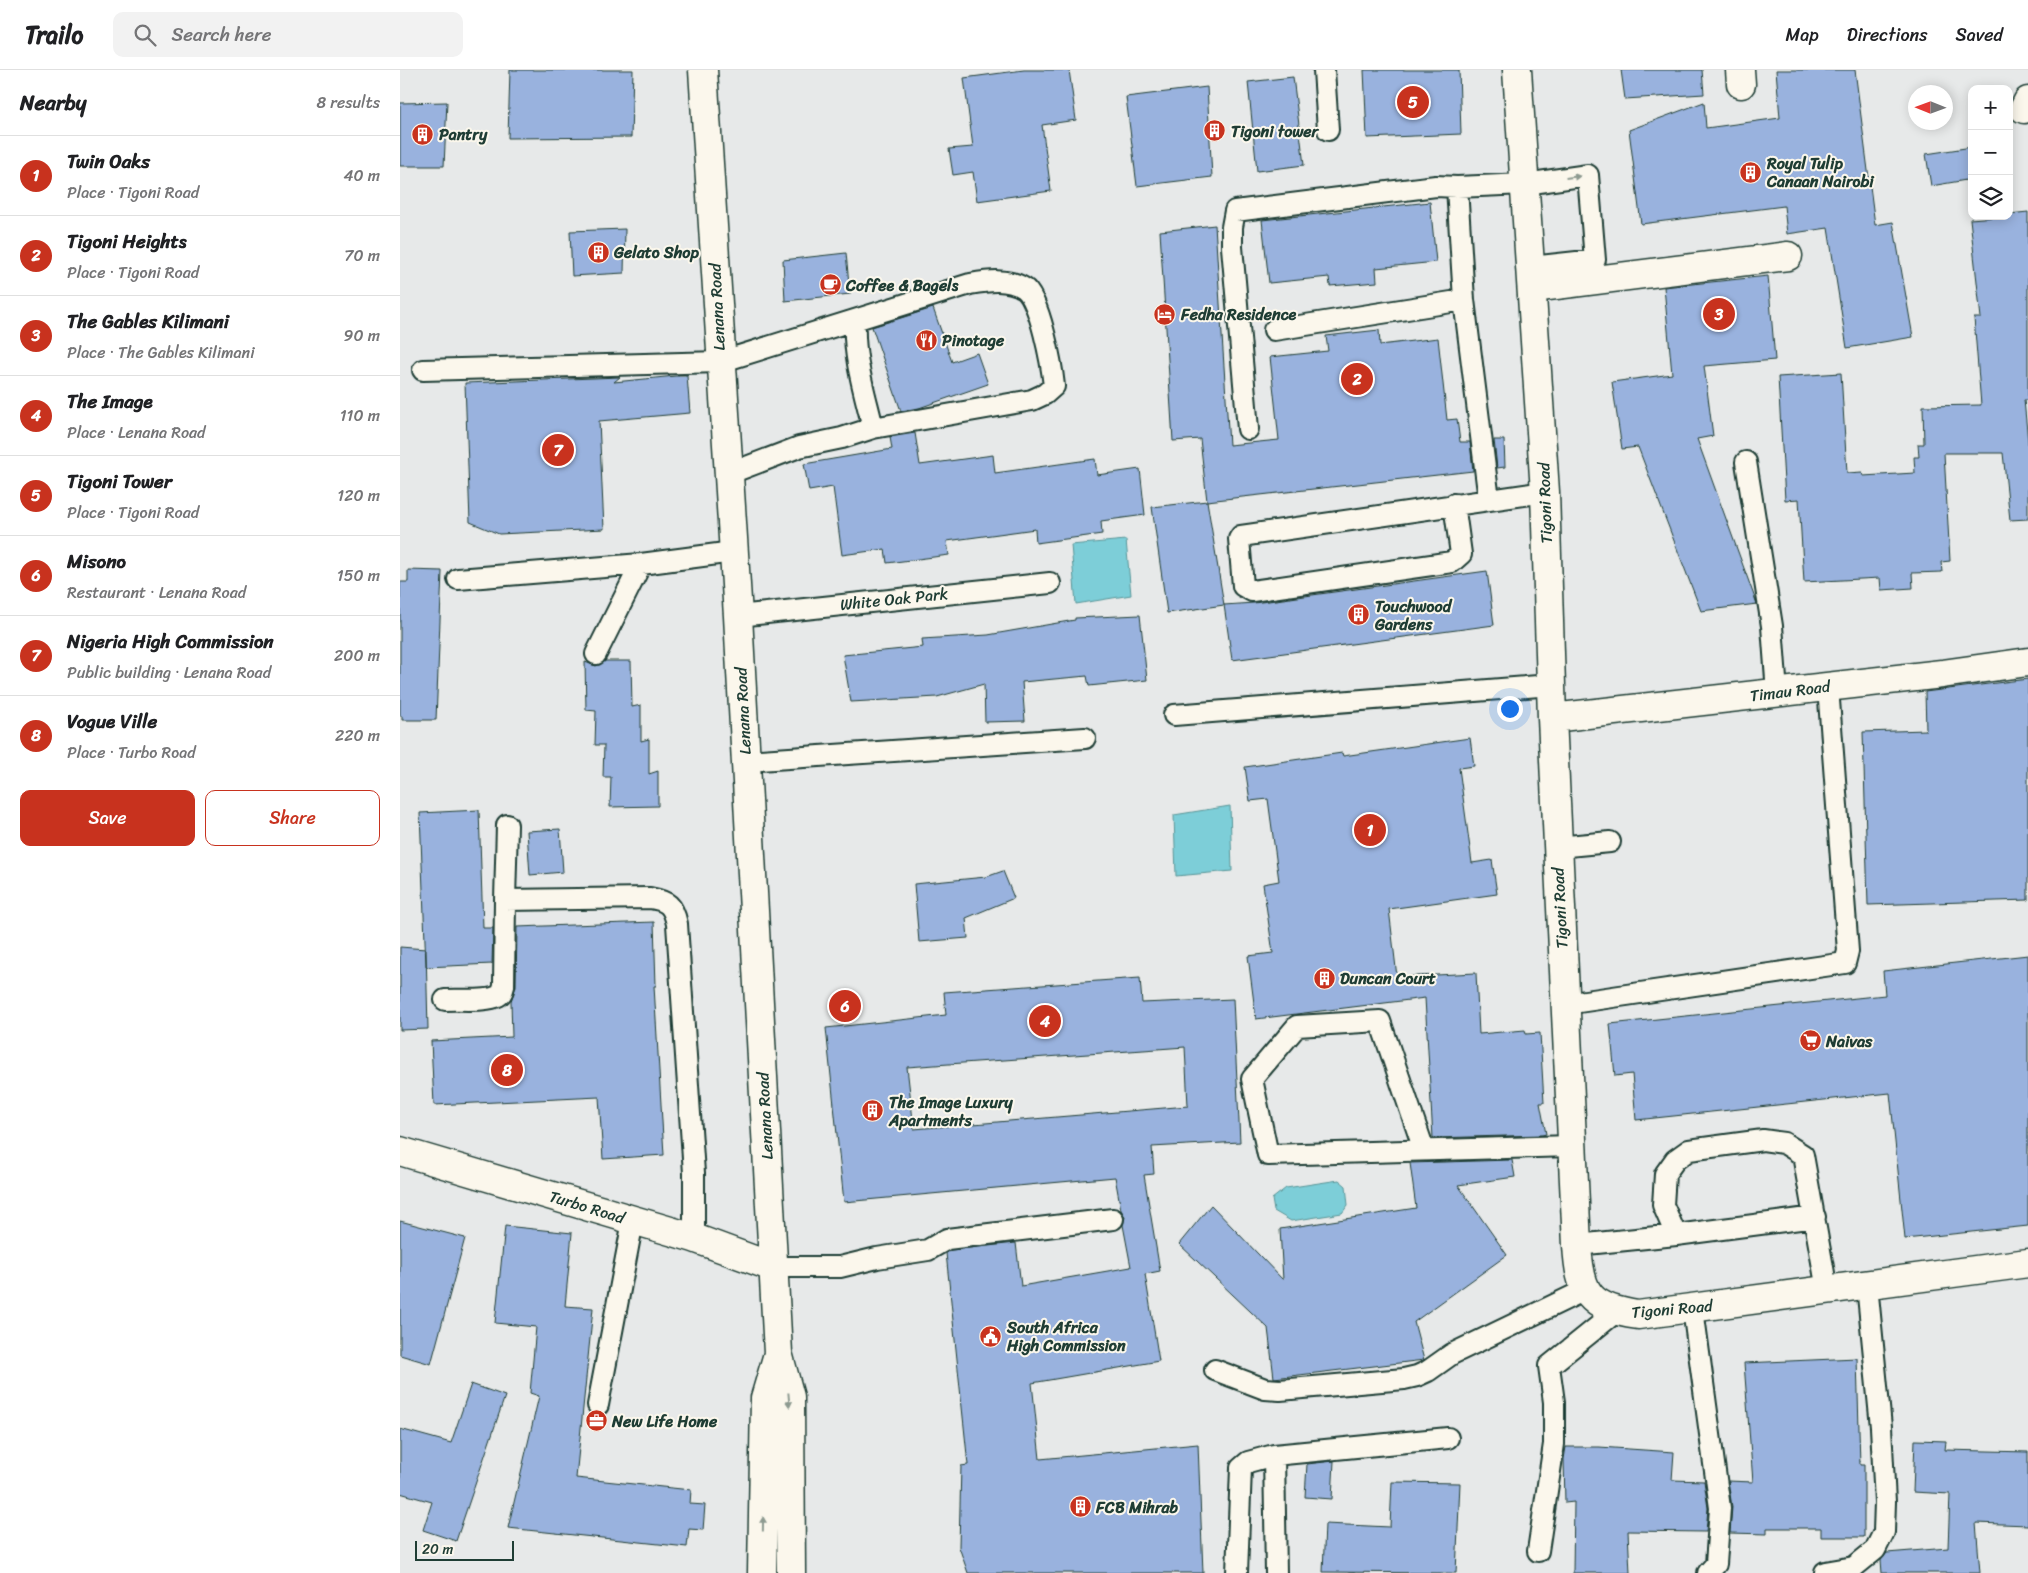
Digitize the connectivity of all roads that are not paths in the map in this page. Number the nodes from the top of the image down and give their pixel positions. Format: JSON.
{"nodes":[{"id":1,"x":703,"y":70,"type":"edge"},
{"id":2,"x":1324,"y":70,"type":"edge"},
{"id":3,"x":1517,"y":70,"type":"edge"},
{"id":4,"x":1328,"y":130,"type":"dead end"},
{"id":5,"x":1525,"y":184,"type":"junction"},
{"id":6,"x":1457,"y":187,"type":"junction"},
{"id":7,"x":1788,"y":256,"type":"dead end"},
{"id":8,"x":1532,"y":278,"type":"junction"},
{"id":9,"x":1464,"y":300,"type":"junction"},
{"id":10,"x":855,"y":321,"type":"junction"},
{"id":11,"x":1274,"y":330,"type":"dead end"},
{"id":12,"x":720,"y":362,"type":"junction"},
{"id":13,"x":423,"y":370,"type":"dead end"},
{"id":14,"x":873,"y":428,"type":"junction"},
{"id":15,"x":1248,"y":429,"type":"dead end"},
{"id":16,"x":1746,"y":462,"type":"dead end"},
{"id":17,"x":728,"y":474,"type":"junction"},
{"id":18,"x":1545,"y":492,"type":"junction"},
{"id":19,"x":1489,"y":500,"type":"junction"},
{"id":20,"x":1454,"y":504,"type":"junction"},
{"id":21,"x":733,"y":552,"type":"junction"},
{"id":22,"x":641,"y":564,"type":"junction"},
{"id":23,"x":458,"y":579,"type":"dead end"},
{"id":24,"x":1050,"y":583,"type":"dead end"},
{"id":25,"x":738,"y":616,"type":"junction"},
{"id":26,"x":596,"y":654,"type":"dead end"},
{"id":27,"x":2028,"y":662,"type":"edge"},
{"id":28,"x":1551,"y":685,"type":"junction"},
{"id":29,"x":1828,"y":687,"type":"junction"},
{"id":30,"x":1777,"y":693,"type":"junction"},
{"id":31,"x":1174,"y":715,"type":"dead end"},
{"id":32,"x":1552,"y":718,"type":"junction"},
{"id":33,"x":1085,"y":738,"type":"dead end"},
{"id":34,"x":746,"y":761,"type":"junction"},
{"id":35,"x":507,"y":825,"type":"dead end"},
{"id":36,"x":1610,"y":842,"type":"dead end"},
{"id":37,"x":1558,"y":847,"type":"junction"},
{"id":38,"x":505,"y":900,"type":"junction"},
{"id":39,"x":445,"y":1000,"type":"dead end"},
{"id":40,"x":1565,"y":1004,"type":"junction"},
{"id":41,"x":1572,"y":1146,"type":"junction"},
{"id":42,"x":1424,"y":1150,"type":"junction"},
{"id":43,"x":400,"y":1151,"type":"edge"},
{"id":44,"x":1815,"y":1217,"type":"junction"},
{"id":45,"x":1113,"y":1219,"type":"dead end"},
{"id":46,"x":634,"y":1220,"type":"junction"},
{"id":47,"x":1676,"y":1236,"type":"junction"},
{"id":48,"x":694,"y":1238,"type":"junction"},
{"id":49,"x":1577,"y":1245,"type":"junction"},
{"id":50,"x":2028,"y":1263,"type":"edge"},
{"id":51,"x":773,"y":1267,"type":"junction"},
{"id":52,"x":1867,"y":1285,"type":"junction"},
{"id":53,"x":1585,"y":1290,"type":"junction"},
{"id":54,"x":1828,"y":1290,"type":"junction"},
{"id":55,"x":1693,"y":1309,"type":"junction"},
{"id":56,"x":1616,"y":1312,"type":"junction"},
{"id":57,"x":778,"y":1353,"type":"junction"},
{"id":58,"x":1215,"y":1370,"type":"dead end"},
{"id":59,"x":598,"y":1405,"type":"dead end"},
{"id":60,"x":1448,"y":1438,"type":"dead end"},
{"id":61,"x":1274,"y":1456,"type":"junction"},
{"id":62,"x":1538,"y":1551,"type":"dead end"},
{"id":63,"x":1825,"y":1572,"type":"edge"},
{"id":64,"x":762,"y":1573,"type":"edge"},
{"id":65,"x":791,"y":1573,"type":"edge"},
{"id":66,"x":1237,"y":1573,"type":"edge"},
{"id":67,"x":1276,"y":1573,"type":"edge"},
{"id":68,"x":1708,"y":1573,"type":"edge"}],
"edges":[{"from":1,"to":12,"type":"street","name":"Lenana Road"},
{"from":2,"to":4,"type":"lane"},
{"from":3,"to":5,"type":"street","name":"Tigoni Road"},
{"from":5,"to":6,"type":"lane"},
{"from":5,"to":8,"type":"street","name":"Tigoni Road"},
{"from":5,"to":8,"type":"lane","one_way":true},
{"from":6,"to":9,"type":"lane"},
{"from":6,"to":15,"type":"lane"},
{"from":7,"to":8,"type":"street"},
{"from":8,"to":18,"type":"street","name":"Tigoni Road"},
{"from":9,"to":11,"type":"lane"},
{"from":9,"to":19,"type":"lane"},
{"from":10,"to":12,"type":"lane"},
{"from":10,"to":14,"type":"lane"},
{"from":10,"to":14,"type":"lane"},
{"from":12,"to":13,"type":"lane"},
{"from":12,"to":17,"type":"street","name":"Lenana Road"},
{"from":14,"to":17,"type":"lane"},
{"from":16,"to":30,"type":"lane"},
{"from":17,"to":21,"type":"street","name":"Lenana Road"},
{"from":18,"to":19,"type":"lane"},
{"from":18,"to":28,"type":"street","name":"Tigoni Road"},
{"from":19,"to":20,"type":"lane"},
{"from":20,"to":20,"type":"lane"},
{"from":21,"to":22,"type":"lane"},
{"from":21,"to":25,"type":"street","name":"Lenana Road"},
{"from":22,"to":23,"type":"lane"},
{"from":22,"to":26,"type":"lane"},
{"from":24,"to":25,"type":"lane","name":"White Oak Park"},
{"from":25,"to":34,"type":"street","name":"Lenana Road"},
{"from":27,"to":29,"type":"street","name":"Timau Road"},
{"from":28,"to":31,"type":"lane"},
{"from":28,"to":32,"type":"street","name":"Tigoni Road"},
{"from":29,"to":30,"type":"street","name":"Timau Road"},
{"from":29,"to":40,"type":"lane"},
{"from":30,"to":32,"type":"street","name":"Timau Road"},
{"from":32,"to":37,"type":"street","name":"Tigoni Road"},
{"from":33,"to":34,"type":"lane"},
{"from":34,"to":51,"type":"street","name":"Lenana Road"},
{"from":35,"to":38,"type":"lane"},
{"from":36,"to":37,"type":"lane"},
{"from":37,"to":40,"type":"street","name":"Tigoni Road"},
{"from":38,"to":39,"type":"lane"},
{"from":38,"to":48,"type":"lane"},
{"from":40,"to":41,"type":"street","name":"Tigoni Road"},
{"from":41,"to":42,"type":"lane"},
{"from":41,"to":49,"type":"street","name":"Tigoni Road"},
{"from":42,"to":42,"type":"lane"},
{"from":43,"to":46,"type":"street","name":"Turbo Road"},
{"from":44,"to":47,"type":"lane"},
{"from":44,"to":47,"type":"lane"},
{"from":44,"to":54,"type":"lane"},
{"from":45,"to":51,"type":"lane"},
{"from":46,"to":48,"type":"street","name":"Turbo Road"},
{"from":46,"to":59,"type":"lane"},
{"from":47,"to":49,"type":"lane"},
{"from":48,"to":51,"type":"street","name":"Turbo Road"},
{"from":49,"to":53,"type":"street","name":"Tigoni Road"},
{"from":50,"to":52,"type":"street","name":"Tigoni Road"},
{"from":51,"to":57,"type":"street","name":"Lenana Road"},
{"from":52,"to":54,"type":"street","name":"Tigoni Road"},
{"from":52,"to":63,"type":"lane"},
{"from":53,"to":56,"type":"street","name":"Tigoni Road"},
{"from":53,"to":58,"type":"lane"},
{"from":54,"to":55,"type":"street","name":"Tigoni Road"},
{"from":55,"to":56,"type":"street","name":"Tigoni Road"},
{"from":55,"to":68,"type":"lane"},
{"from":56,"to":62,"type":"lane"},
{"from":64,"to":57,"type":"street","name":"Lenana Road","one_way":true},
{"from":57,"to":65,"type":"street","name":"Lenana Road","one_way":true},
{"from":60,"to":61,"type":"lane"},
{"from":61,"to":66,"type":"lane"},
{"from":61,"to":67,"type":"lane"}]}
